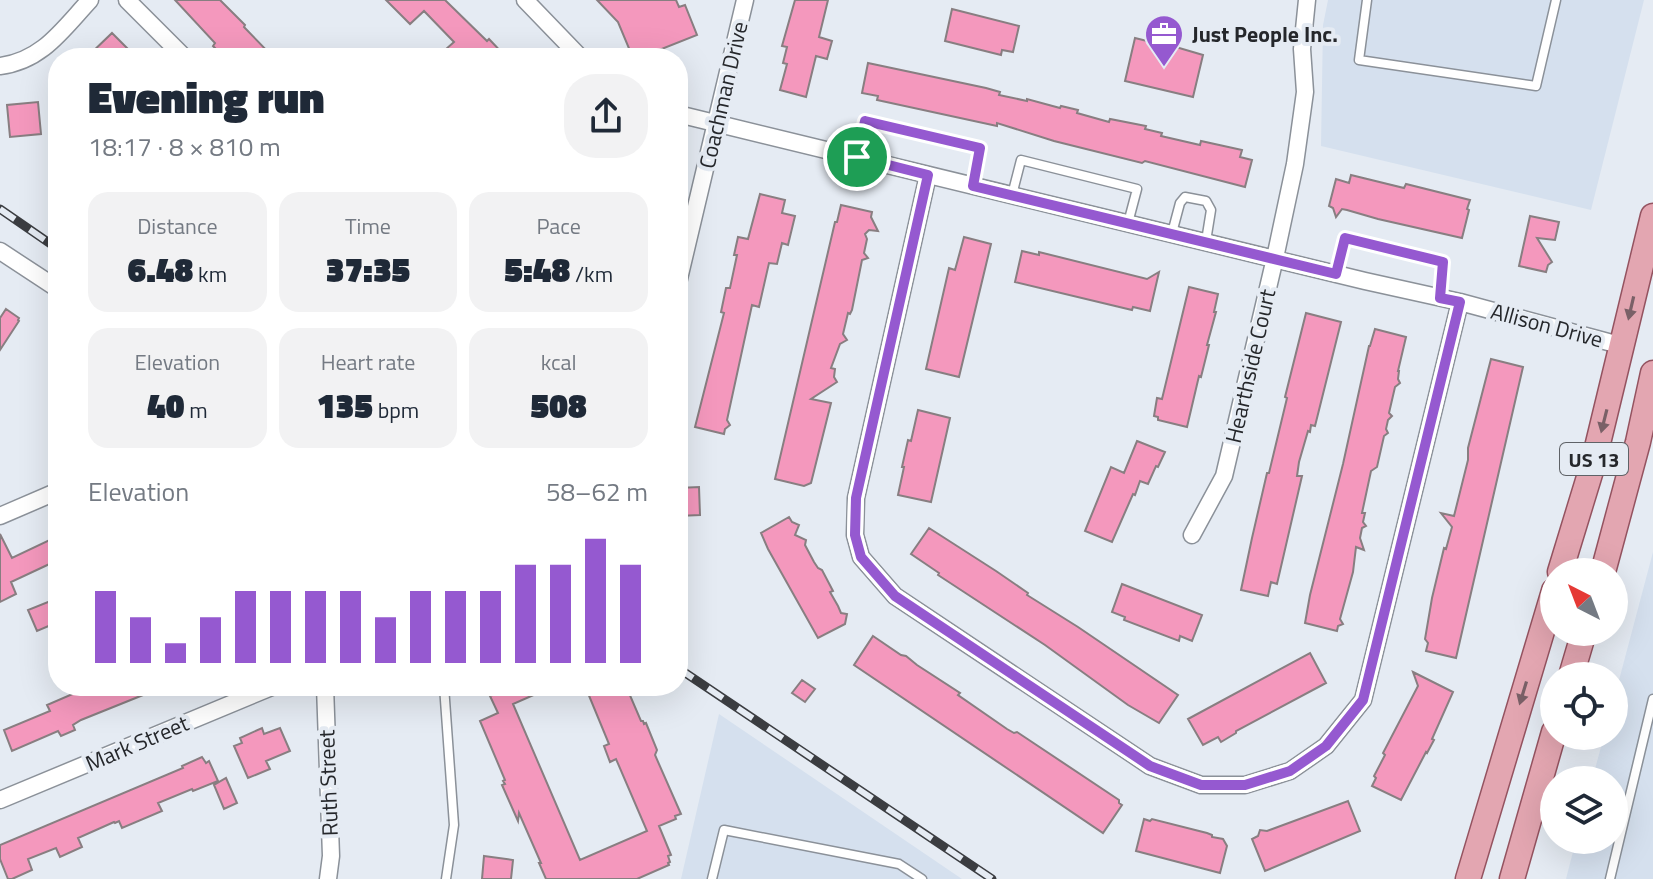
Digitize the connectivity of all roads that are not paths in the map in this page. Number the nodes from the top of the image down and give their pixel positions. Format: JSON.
{"nodes":[{"id":1,"x":90,"y":0,"type":"edge"},
{"id":2,"x":127,"y":0,"type":"edge"},
{"id":3,"x":525,"y":0,"type":"edge"},
{"id":4,"x":745,"y":0,"type":"edge"},
{"id":5,"x":1307,"y":0,"type":"edge"},
{"id":6,"x":1367,"y":0,"type":"edge"},
{"id":7,"x":1556,"y":0,"type":"edge"},
{"id":8,"x":175,"y":48,"type":"edge"},
{"id":9,"x":571,"y":48,"type":"edge"},
{"id":10,"x":0,"y":66,"type":"edge"},
{"id":11,"x":688,"y":116,"type":"edge"},
{"id":12,"x":717,"y":123,"type":"junction"},
{"id":13,"x":857,"y":157,"type":"junction"},
{"id":14,"x":928,"y":175,"type":"junction"},
{"id":15,"x":973,"y":186,"type":"junction"},
{"id":16,"x":1012,"y":195,"type":"junction"},
{"id":17,"x":1653,"y":216,"type":"edge"},
{"id":18,"x":1128,"y":223,"type":"junction"},
{"id":19,"x":1172,"y":233,"type":"junction"},
{"id":20,"x":1206,"y":241,"type":"junction"},
{"id":21,"x":688,"y":242,"type":"edge"},
{"id":22,"x":0,"y":251,"type":"edge"},
{"id":23,"x":1275,"y":258,"type":"junction"},
{"id":24,"x":1336,"y":274,"type":"junction"},
{"id":25,"x":48,"y":282,"type":"edge"},
{"id":26,"x":1440,"y":298,"type":"junction"},
{"id":27,"x":1460,"y":302,"type":"junction"},
{"id":28,"x":1623,"y":346,"type":"junction"},
{"id":29,"x":1653,"y":373,"type":"edge"},
{"id":30,"x":48,"y":495,"type":"edge"},
{"id":31,"x":0,"y":516,"type":"edge"},
{"id":32,"x":1192,"y":535,"type":"dead end"},
{"id":33,"x":1564,"y":558,"type":"edge"},
{"id":34,"x":1607,"y":558,"type":"edge"},
{"id":35,"x":1540,"y":638,"type":"edge"},
{"id":36,"x":250,"y":696,"type":"edge"},
{"id":37,"x":325,"y":696,"type":"edge"},
{"id":38,"x":445,"y":696,"type":"edge"},
{"id":39,"x":1653,"y":699,"type":"edge"},
{"id":40,"x":1549,"y":750,"type":"edge"},
{"id":41,"x":0,"y":800,"type":"edge"},
{"id":42,"x":328,"y":879,"type":"edge"},
{"id":43,"x":446,"y":879,"type":"edge"},
{"id":44,"x":712,"y":879,"type":"edge"},
{"id":45,"x":922,"y":879,"type":"edge"},
{"id":46,"x":1468,"y":879,"type":"edge"},
{"id":47,"x":1512,"y":879,"type":"edge"},
{"id":48,"x":1610,"y":879,"type":"edge"}],
"edges":[{"from":1,"to":10,"type":"street"},
{"from":2,"to":8,"type":"street"},
{"from":3,"to":9,"type":"street"},
{"from":4,"to":12,"type":"street","name":"Coachman Drive"},
{"from":5,"to":23,"type":"street","name":"Hearthside Court"},
{"from":6,"to":7,"type":"lane"},
{"from":11,"to":12,"type":"street","name":"Allison Drive"},
{"from":12,"to":13,"type":"street","name":"Allison Drive"},
{"from":12,"to":21,"type":"street","name":"Coachman Drive"},
{"from":13,"to":14,"type":"street","name":"Allison Drive"},
{"from":13,"to":15,"type":"lane"},
{"from":14,"to":15,"type":"street","name":"Allison Drive"},
{"from":14,"to":27,"type":"street"},
{"from":15,"to":16,"type":"street","name":"Allison Drive"},
{"from":16,"to":18,"type":"street","name":"Allison Drive"},
{"from":16,"to":18,"type":"lane"},
{"from":17,"to":28,"type":"main road","number":"US 13","one_way":true},
{"from":18,"to":19,"type":"street","name":"Allison Drive"},
{"from":19,"to":20,"type":"street","name":"Allison Drive"},
{"from":19,"to":20,"type":"lane"},
{"from":20,"to":23,"type":"street","name":"Allison Drive"},
{"from":22,"to":25,"type":"street"},
{"from":23,"to":24,"type":"street","name":"Allison Drive"},
{"from":23,"to":32,"type":"street","name":"Hearthside Court"},
{"from":24,"to":26,"type":"street","name":"Allison Drive"},
{"from":24,"to":26,"type":"lane"},
{"from":26,"to":27,"type":"street","name":"Allison Drive"},
{"from":27,"to":28,"type":"street","name":"Allison Drive"},
{"from":28,"to":33,"type":"main road","number":"US 13","one_way":true},
{"from":29,"to":34,"type":"main road","number":"US 13"},
{"from":30,"to":31,"type":"street"},
{"from":35,"to":46,"type":"main road","one_way":true},
{"from":36,"to":41,"type":"street","name":"Mark Street"},
{"from":37,"to":42,"type":"street","name":"Ruth Street"},
{"from":38,"to":43,"type":"lane"},
{"from":39,"to":48,"type":"lane"},
{"from":40,"to":47,"type":"main road"},
{"from":44,"to":45,"type":"lane"}]}
